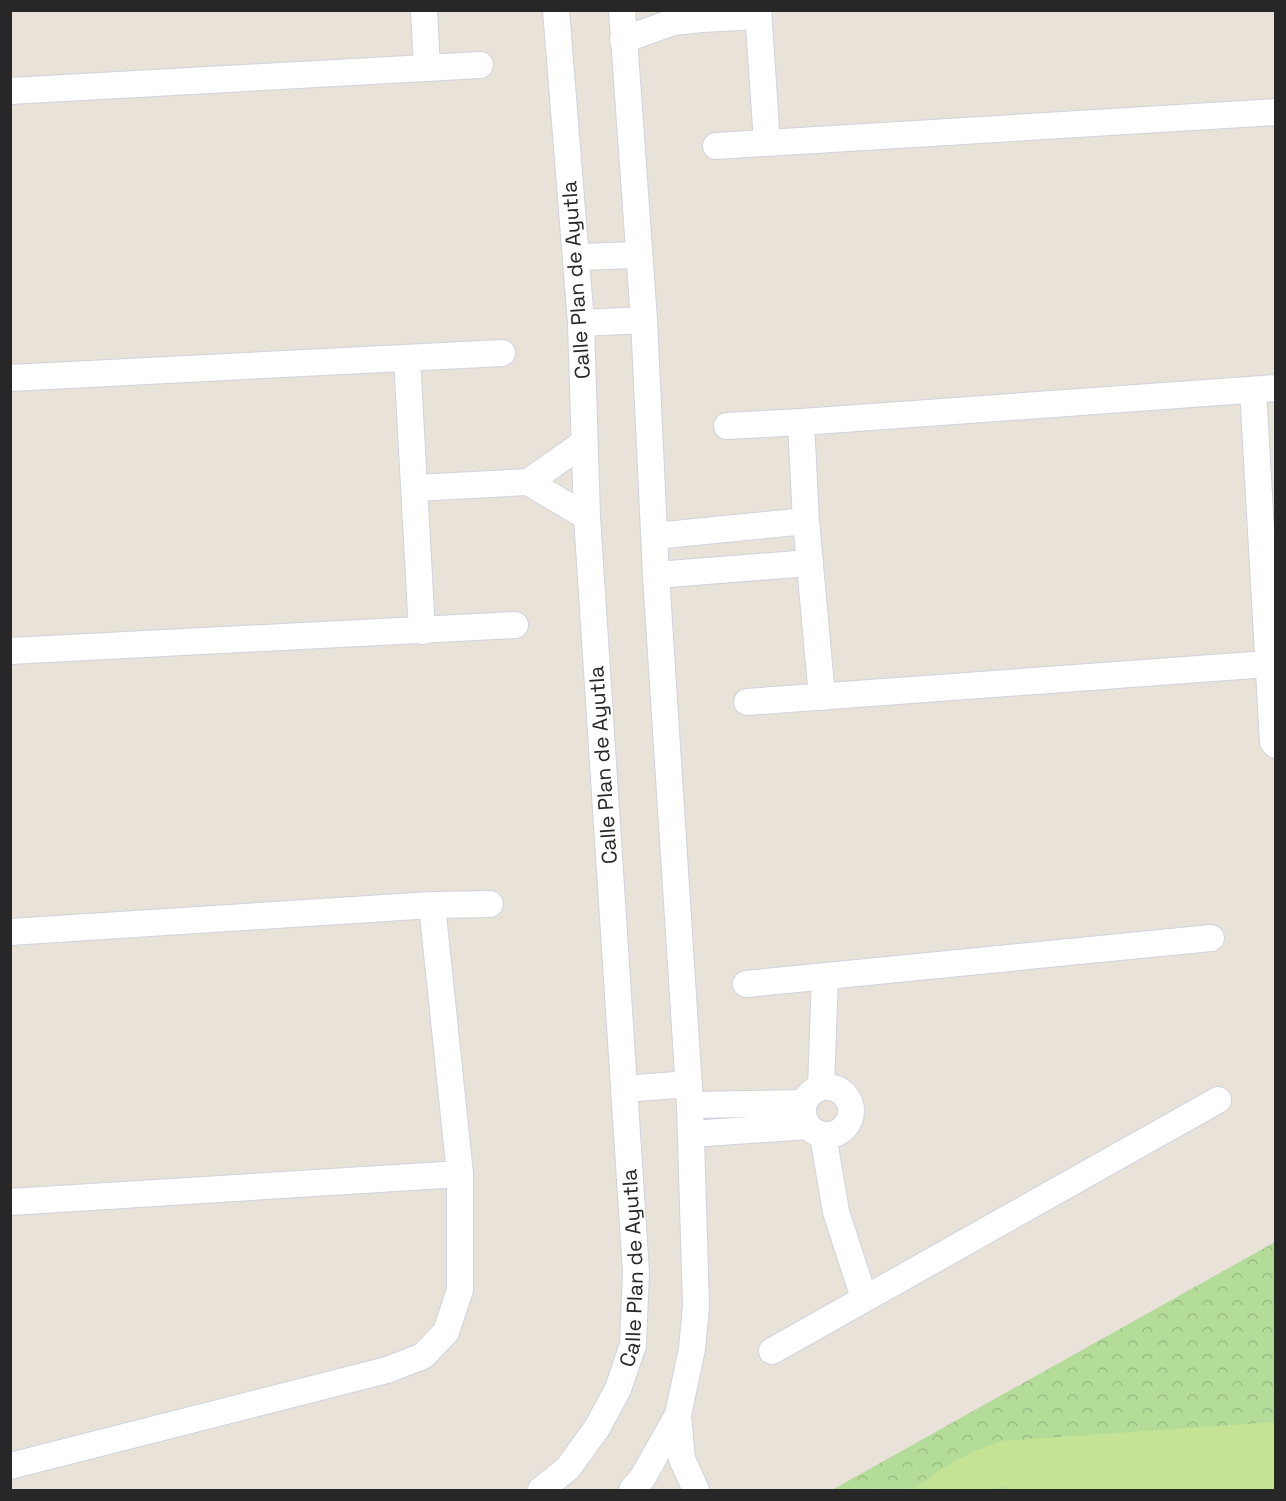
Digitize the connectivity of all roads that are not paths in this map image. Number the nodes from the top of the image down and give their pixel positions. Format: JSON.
{"nodes":[{"id":1,"x":424,"y":10,"type":"edge"},
{"id":2,"x":556,"y":10,"type":"edge"},
{"id":3,"x":622,"y":10,"type":"edge"},
{"id":4,"x":758,"y":13,"type":"edge"},
{"id":5,"x":672,"y":16,"type":"edge"},
{"id":6,"x":623,"y":40,"type":"junction"},
{"id":7,"x":480,"y":65,"type":"dead end"},
{"id":8,"x":427,"y":67,"type":"junction"},
{"id":9,"x":10,"y":91,"type":"edge"},
{"id":10,"x":1275,"y":112,"type":"edge"},
{"id":11,"x":767,"y":142,"type":"junction"},
{"id":12,"x":716,"y":146,"type":"dead end"},
{"id":13,"x":639,"y":255,"type":"junction"},
{"id":14,"x":576,"y":257,"type":"junction"},
{"id":15,"x":644,"y":320,"type":"junction"},
{"id":16,"x":581,"y":323,"type":"junction"},
{"id":17,"x":502,"y":353,"type":"dead end"},
{"id":18,"x":407,"y":358,"type":"junction"},
{"id":19,"x":10,"y":378,"type":"edge"},
{"id":20,"x":1264,"y":389,"type":"edge"},
{"id":21,"x":801,"y":422,"type":"junction"},
{"id":22,"x":727,"y":426,"type":"dead end"},
{"id":23,"x":584,"y":443,"type":"junction"},
{"id":24,"x":528,"y":482,"type":"junction"},
{"id":25,"x":416,"y":488,"type":"junction"},
{"id":26,"x":587,"y":517,"type":"junction"},
{"id":27,"x":806,"y":521,"type":"junction"},
{"id":28,"x":655,"y":536,"type":"junction"},
{"id":29,"x":810,"y":563,"type":"junction"},
{"id":30,"x":656,"y":575,"type":"junction"},
{"id":31,"x":515,"y":625,"type":"dead end"},
{"id":32,"x":422,"y":631,"type":"junction"},
{"id":33,"x":10,"y":651,"type":"edge"},
{"id":34,"x":1267,"y":664,"type":"junction"},
{"id":35,"x":822,"y":697,"type":"junction"},
{"id":36,"x":747,"y":702,"type":"dead end"},
{"id":37,"x":1275,"y":745,"type":"edge"},
{"id":38,"x":490,"y":904,"type":"dead end"},
{"id":39,"x":432,"y":905,"type":"junction"},
{"id":40,"x":10,"y":932,"type":"edge"},
{"id":41,"x":1211,"y":938,"type":"dead end"},
{"id":42,"x":825,"y":977,"type":"junction"},
{"id":43,"x":746,"y":984,"type":"dead end"},
{"id":44,"x":624,"y":1089,"type":"junction"},
{"id":45,"x":689,"y":1095,"type":"junction"},
{"id":46,"x":1218,"y":1100,"type":"dead end"},
{"id":47,"x":814,"y":1113,"type":"junction"},
{"id":48,"x":691,"y":1134,"type":"junction"},
{"id":49,"x":460,"y":1174,"type":"junction"},
{"id":50,"x":10,"y":1202,"type":"edge"},
{"id":51,"x":864,"y":1298,"type":"junction"},
{"id":52,"x":772,"y":1351,"type":"dead end"},
{"id":53,"x":678,"y":1415,"type":"junction"},
{"id":54,"x":10,"y":1466,"type":"edge"},
{"id":55,"x":541,"y":1491,"type":"edge"},
{"id":56,"x":632,"y":1491,"type":"edge"},
{"id":57,"x":696,"y":1491,"type":"edge"}],
"edges":[{"from":1,"to":8,"type":"street"},
{"from":2,"to":14,"type":"street","name":"Calle Plan de Ayutla"},
{"from":3,"to":6,"type":"street"},
{"from":4,"to":5,"type":"street"},
{"from":4,"to":11,"type":"street"},
{"from":5,"to":6,"type":"street"},
{"from":6,"to":13,"type":"street"},
{"from":7,"to":8,"type":"street"},
{"from":8,"to":9,"type":"street"},
{"from":10,"to":11,"type":"street"},
{"from":11,"to":12,"type":"street"},
{"from":13,"to":14,"type":"street","name":"Calle Plan de Ayutla"},
{"from":13,"to":15,"type":"street"},
{"from":14,"to":16,"type":"street","name":"Calle Plan de Ayutla"},
{"from":15,"to":16,"type":"street","name":"Calle Plan de Ayutla"},
{"from":15,"to":28,"type":"street"},
{"from":16,"to":23,"type":"street","name":"Calle Plan de Ayutla"},
{"from":17,"to":18,"type":"street"},
{"from":18,"to":19,"type":"street"},
{"from":18,"to":25,"type":"street"},
{"from":20,"to":21,"type":"street"},
{"from":20,"to":34,"type":"street"},
{"from":21,"to":22,"type":"street"},
{"from":21,"to":27,"type":"street"},
{"from":23,"to":24,"type":"street"},
{"from":23,"to":26,"type":"street","name":"Calle Plan de Ayutla"},
{"from":24,"to":25,"type":"street"},
{"from":24,"to":26,"type":"street"},
{"from":25,"to":32,"type":"street"},
{"from":26,"to":44,"type":"street","name":"Calle Plan de Ayutla"},
{"from":27,"to":28,"type":"street"},
{"from":27,"to":29,"type":"street"},
{"from":28,"to":30,"type":"street"},
{"from":29,"to":30,"type":"street"},
{"from":29,"to":35,"type":"street"},
{"from":30,"to":45,"type":"street"},
{"from":31,"to":32,"type":"street"},
{"from":32,"to":33,"type":"street"},
{"from":34,"to":35,"type":"street"},
{"from":34,"to":37,"type":"street"},
{"from":35,"to":36,"type":"street"},
{"from":38,"to":39,"type":"street"},
{"from":39,"to":40,"type":"street"},
{"from":39,"to":49,"type":"street"},
{"from":41,"to":42,"type":"street"},
{"from":42,"to":43,"type":"street"},
{"from":42,"to":47,"type":"street"},
{"from":44,"to":45,"type":"street"},
{"from":44,"to":55,"type":"street","name":"Calle Plan de Ayutla"},
{"from":45,"to":47,"type":"street"},
{"from":45,"to":48,"type":"street"},
{"from":46,"to":51,"type":"street"},
{"from":47,"to":48,"type":"street"},
{"from":47,"to":51,"type":"street"},
{"from":48,"to":53,"type":"street"},
{"from":49,"to":50,"type":"street"},
{"from":49,"to":54,"type":"street"},
{"from":51,"to":52,"type":"street"},
{"from":53,"to":56,"type":"street"},
{"from":53,"to":57,"type":"street"}]}
